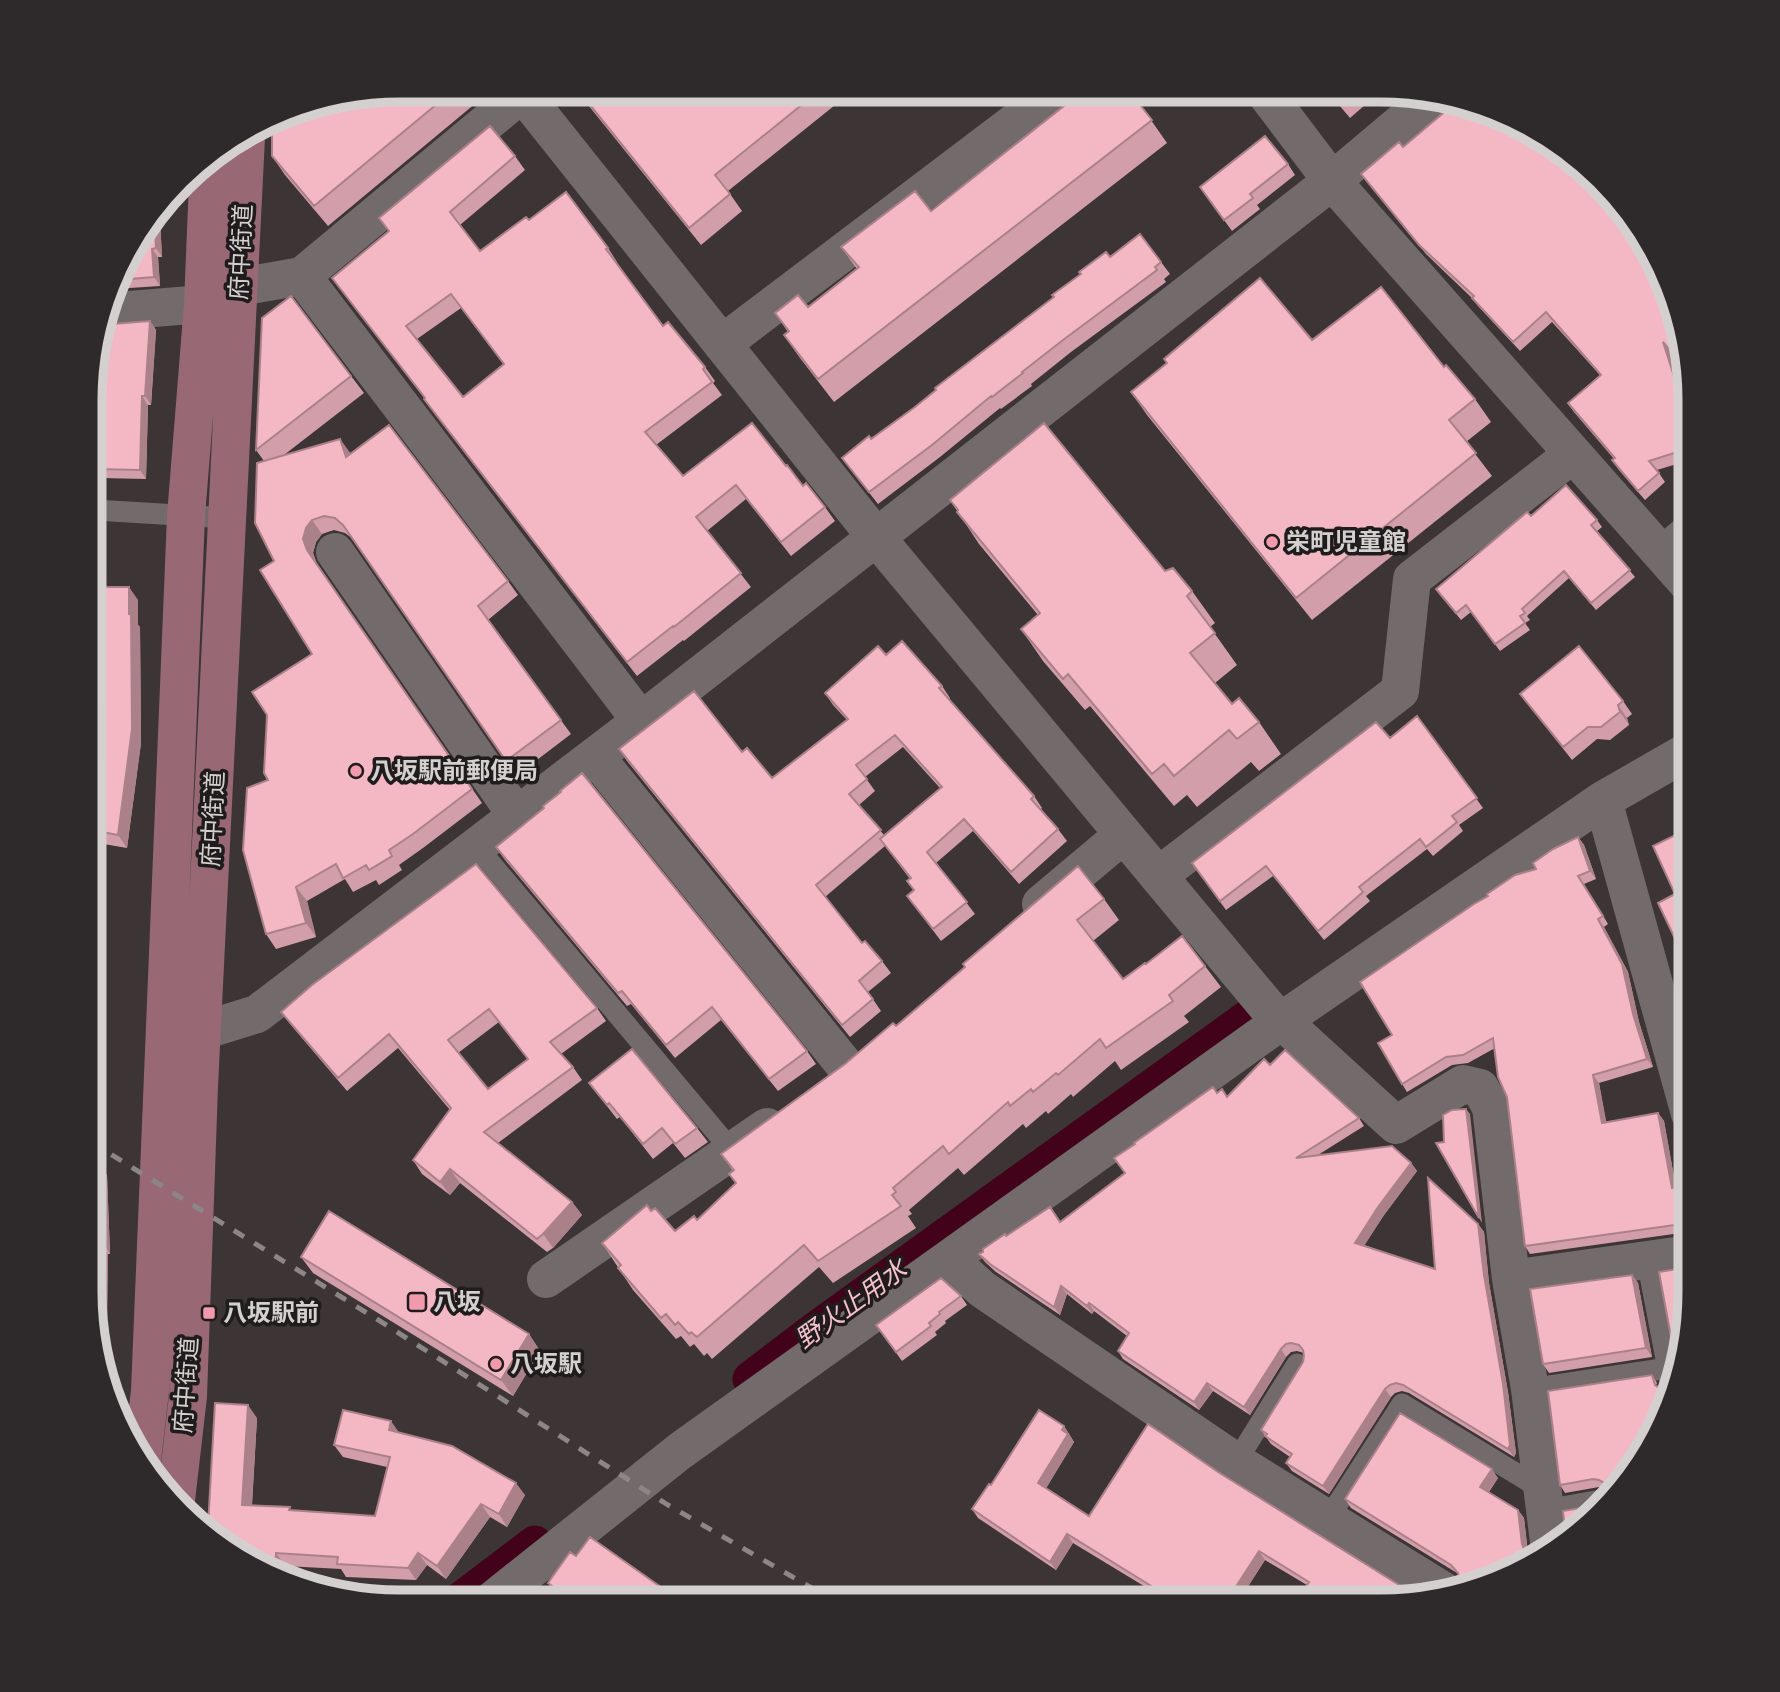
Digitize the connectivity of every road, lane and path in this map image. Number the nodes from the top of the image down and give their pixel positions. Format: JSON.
{"nodes":[{"id":1,"x":510,"y":102,"type":"edge"},
{"id":2,"x":532,"y":102,"type":"edge"},
{"id":3,"x":1041,"y":102,"type":"edge"},
{"id":4,"x":1272,"y":102,"type":"edge"},
{"id":5,"x":1423,"y":104,"type":"edge"},
{"id":6,"x":246,"y":144,"type":"edge"},
{"id":7,"x":208,"y":171,"type":"edge"},
{"id":8,"x":1332,"y":181,"type":"junction"},
{"id":9,"x":302,"y":276,"type":"junction"},
{"id":10,"x":239,"y":287,"type":"junction"},
{"id":11,"x":203,"y":304,"type":"junction"},
{"id":12,"x":115,"y":311,"type":"edge"},
{"id":13,"x":722,"y":344,"type":"junction"},
{"id":14,"x":1573,"y":454,"type":"junction"},
{"id":15,"x":102,"y":511,"type":"edge"},
{"id":16,"x":186,"y":516,"type":"junction"},
{"id":17,"x":228,"y":518,"type":"junction"},
{"id":18,"x":876,"y":537,"type":"junction"},
{"id":19,"x":1676,"y":544,"type":"edge"},
{"id":20,"x":335,"y":552,"type":"dead end"},
{"id":21,"x":641,"y":721,"type":"junction"},
{"id":22,"x":595,"y":756,"type":"junction"},
{"id":23,"x":1678,"y":757,"type":"edge"},
{"id":24,"x":1603,"y":800,"type":"junction"},
{"id":25,"x":517,"y":816,"type":"junction"},
{"id":26,"x":1123,"y":835,"type":"junction"},
{"id":27,"x":477,"y":847,"type":"junction"},
{"id":28,"x":1158,"y":876,"type":"junction"},
{"id":29,"x":1017,"y":925,"type":"edge"},
{"id":30,"x":1280,"y":1022,"type":"junction"},
{"id":31,"x":165,"y":1030,"type":"junction"},
{"id":32,"x":202,"y":1031,"type":"junction"},
{"id":33,"x":1678,"y":1071,"type":"edge"},
{"id":34,"x":733,"y":1152,"type":"junction"},
{"id":35,"x":1678,"y":1256,"type":"edge"},
{"id":36,"x":949,"y":1259,"type":"junction"},
{"id":37,"x":1647,"y":1260,"type":"junction"},
{"id":38,"x":546,"y":1279,"type":"dead end"},
{"id":39,"x":1511,"y":1279,"type":"junction"},
{"id":40,"x":1297,"y":1364,"type":"dead end"},
{"id":41,"x":1668,"y":1370,"type":"edge"},
{"id":42,"x":1666,"y":1376,"type":"edge"},
{"id":43,"x":1530,"y":1389,"type":"junction"},
{"id":44,"x":144,"y":1446,"type":"edge"},
{"id":45,"x":1236,"y":1462,"type":"junction"},
{"id":46,"x":177,"y":1491,"type":"edge"},
{"id":47,"x":1544,"y":1500,"type":"junction"},
{"id":48,"x":1594,"y":1500,"type":"edge"},
{"id":49,"x":1328,"y":1519,"type":"junction"},
{"id":50,"x":1549,"y":1538,"type":"edge"},
{"id":51,"x":1435,"y":1586,"type":"edge"},
{"id":52,"x":505,"y":1590,"type":"edge"}],
"edges":[{"from":1,"to":9,"type":"street"},
{"from":2,"to":13,"type":"street"},
{"from":3,"to":13,"type":"street"},
{"from":4,"to":8,"type":"street"},
{"from":5,"to":8,"type":"street"},
{"from":6,"to":10,"type":"main road","name":"府中街道"},
{"from":7,"to":11,"type":"main road","name":"府中街道"},
{"from":8,"to":14,"type":"street"},
{"from":8,"to":18,"type":"street"},
{"from":9,"to":10,"type":"street"},
{"from":9,"to":21,"type":"street"},
{"from":10,"to":11,"type":"street"},
{"from":10,"to":17,"type":"main road","name":"府中街道"},
{"from":11,"to":12,"type":"street"},
{"from":11,"to":16,"type":"main road","name":"府中街道"},
{"from":13,"to":18,"type":"street"},
{"from":14,"to":19,"type":"street"},
{"from":14,"to":28,"type":"street"},
{"from":15,"to":16,"type":"lane"},
{"from":16,"to":17,"type":"lane"},
{"from":16,"to":31,"type":"main road","name":"府中街道"},
{"from":17,"to":32,"type":"main road","name":"府中街道"},
{"from":18,"to":21,"type":"street"},
{"from":18,"to":26,"type":"street"},
{"from":20,"to":25,"type":"street"},
{"from":21,"to":22,"type":"street"},
{"from":22,"to":25,"type":"street"},
{"from":22,"to":34,"type":"street"},
{"from":23,"to":24,"type":"street"},
{"from":24,"to":30,"type":"street"},
{"from":24,"to":33,"type":"street"},
{"from":25,"to":27,"type":"street"},
{"from":26,"to":28,"type":"street"},
{"from":26,"to":29,"type":"street"},
{"from":27,"to":32,"type":"street"},
{"from":27,"to":34,"type":"lane"},
{"from":28,"to":30,"type":"street"},
{"from":30,"to":36,"type":"street"},
{"from":30,"to":39,"type":"street"},
{"from":31,"to":32,"type":"street"},
{"from":31,"to":44,"type":"main road","name":"府中街道"},
{"from":32,"to":46,"type":"main road","name":"府中街道"},
{"from":34,"to":38,"type":"street"},
{"from":35,"to":37,"type":"street"},
{"from":36,"to":45,"type":"street"},
{"from":36,"to":52,"type":"street"},
{"from":37,"to":39,"type":"street"},
{"from":37,"to":41,"type":"lane"},
{"from":39,"to":43,"type":"street"},
{"from":40,"to":45,"type":"lane"},
{"from":42,"to":43,"type":"lane"},
{"from":43,"to":47,"type":"street"},
{"from":45,"to":49,"type":"street"},
{"from":47,"to":48,"type":"lane"},
{"from":47,"to":49,"type":"lane"},
{"from":47,"to":50,"type":"street"},
{"from":49,"to":51,"type":"street"}]}
